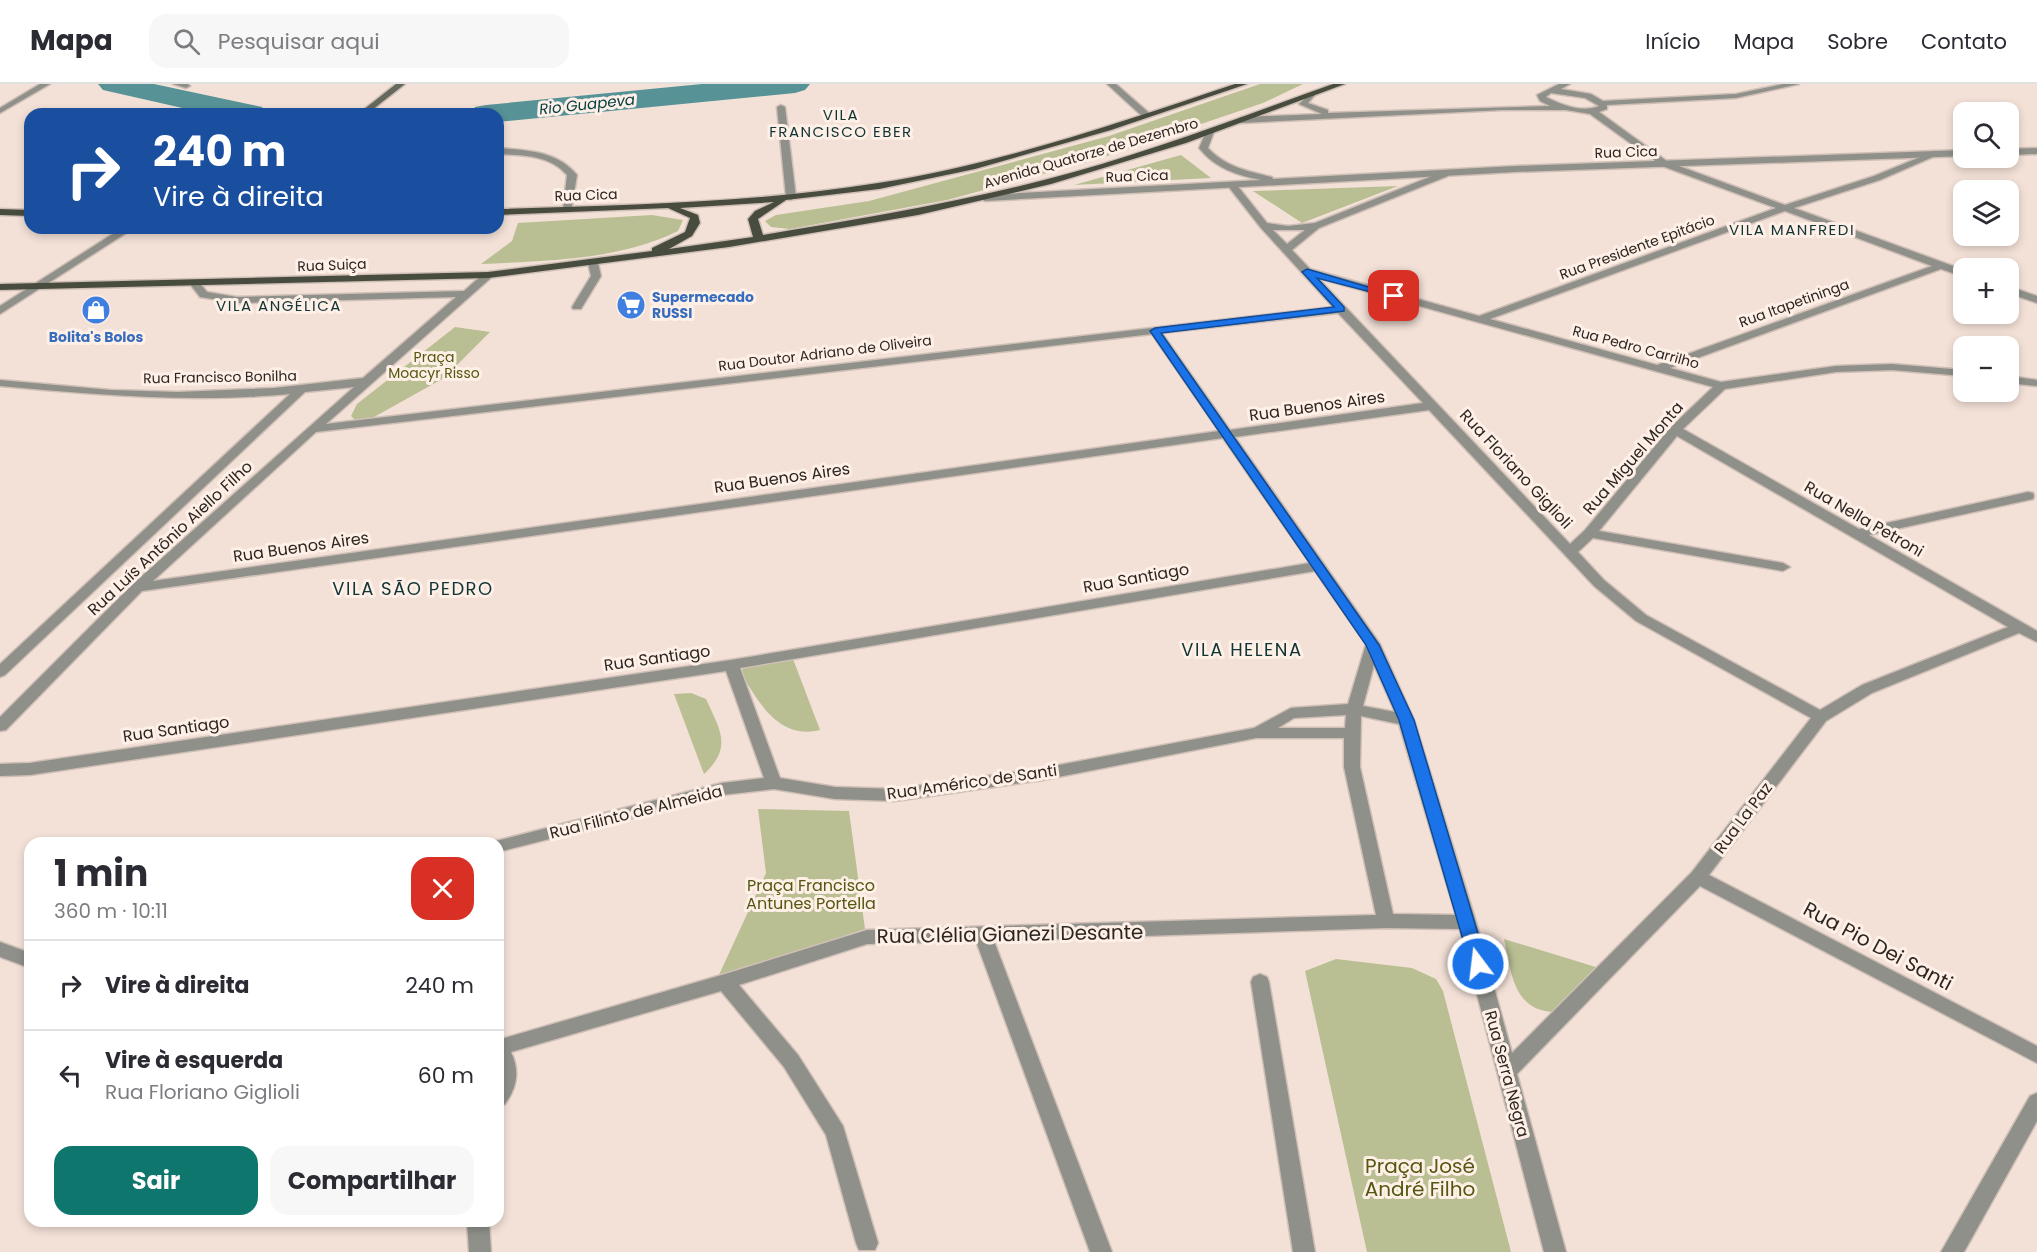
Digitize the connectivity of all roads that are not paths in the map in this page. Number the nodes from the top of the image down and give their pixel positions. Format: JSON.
{"nodes":[{"id":1,"x":46,"y":84,"type":"edge"},
{"id":2,"x":401,"y":84,"type":"edge"},
{"id":3,"x":1111,"y":84,"type":"edge"},
{"id":4,"x":1243,"y":84,"type":"edge"},
{"id":5,"x":1320,"y":84,"type":"edge"},
{"id":6,"x":1341,"y":84,"type":"edge"},
{"id":7,"x":1566,"y":84,"type":"edge"},
{"id":8,"x":1577,"y":84,"type":"edge"},
{"id":9,"x":1795,"y":84,"type":"edge"},
{"id":10,"x":1551,"y":91,"type":"junction"},
{"id":11,"x":1311,"y":94,"type":"junction"},
{"id":12,"x":1576,"y":94,"type":"junction"},
{"id":13,"x":1541,"y":95,"type":"junction"},
{"id":14,"x":1604,"y":104,"type":"junction"},
{"id":15,"x":780,"y":107,"type":"dead end"},
{"id":16,"x":370,"y":108,"type":"edge"},
{"id":17,"x":1502,"y":108,"type":"junction"},
{"id":18,"x":1565,"y":108,"type":"junction"},
{"id":19,"x":2,"y":109,"type":"edge"},
{"id":20,"x":1592,"y":111,"type":"junction"},
{"id":21,"x":1146,"y":115,"type":"junction"},
{"id":22,"x":1345,"y":115,"type":"junction"},
{"id":23,"x":1241,"y":120,"type":"junction"},
{"id":24,"x":1210,"y":132,"type":"junction"},
{"id":25,"x":2019,"y":152,"type":"edge"},
{"id":26,"x":2035,"y":152,"type":"edge"},
{"id":27,"x":504,"y":153,"type":"edge"},
{"id":28,"x":1938,"y":153,"type":"junction"},
{"id":29,"x":1953,"y":153,"type":"edge"},
{"id":30,"x":1665,"y":164,"type":"junction"},
{"id":31,"x":1445,"y":174,"type":"junction"},
{"id":32,"x":1290,"y":182,"type":"junction"},
{"id":33,"x":1233,"y":186,"type":"junction"},
{"id":34,"x":790,"y":197,"type":"junction"},
{"id":35,"x":985,"y":198,"type":"junction"},
{"id":36,"x":675,"y":205,"type":"joint"},
{"id":37,"x":659,"y":206,"type":"junction"},
{"id":38,"x":1785,"y":208,"type":"junction"},
{"id":39,"x":568,"y":210,"type":"junction"},
{"id":40,"x":0,"y":212,"type":"edge"},
{"id":41,"x":24,"y":213,"type":"edge"},
{"id":42,"x":504,"y":213,"type":"edge"},
{"id":43,"x":1264,"y":226,"type":"junction"},
{"id":44,"x":1316,"y":226,"type":"junction"},
{"id":45,"x":120,"y":234,"type":"edge"},
{"id":46,"x":759,"y":239,"type":"junction"},
{"id":47,"x":1287,"y":249,"type":"junction"},
{"id":48,"x":664,"y":254,"type":"joint"},
{"id":49,"x":637,"y":257,"type":"junction"},
{"id":50,"x":593,"y":263,"type":"junction"},
{"id":51,"x":1941,"y":266,"type":"junction"},
{"id":52,"x":1953,"y":270,"type":"edge"},
{"id":53,"x":1307,"y":272,"type":"junction"},
{"id":54,"x":489,"y":275,"type":"junction"},
{"id":55,"x":195,"y":284,"type":"junction"},
{"id":56,"x":0,"y":287,"type":"edge"},
{"id":57,"x":42,"y":287,"type":"junction"},
{"id":58,"x":467,"y":294,"type":"junction"},
{"id":59,"x":2019,"y":294,"type":"edge"},
{"id":60,"x":2037,"y":300,"type":"edge"},
{"id":61,"x":578,"y":307,"type":"dead end"},
{"id":62,"x":1341,"y":309,"type":"junction"},
{"id":63,"x":0,"y":311,"type":"edge"},
{"id":64,"x":1480,"y":319,"type":"junction"},
{"id":65,"x":1155,"y":331,"type":"junction"},
{"id":66,"x":1657,"y":369,"type":"junction"},
{"id":67,"x":1953,"y":372,"type":"edge"},
{"id":68,"x":370,"y":381,"type":"junction"},
{"id":69,"x":2019,"y":381,"type":"edge"},
{"id":70,"x":0,"y":383,"type":"edge"},
{"id":71,"x":2037,"y":383,"type":"edge"},
{"id":72,"x":1721,"y":386,"type":"junction"},
{"id":73,"x":300,"y":391,"type":"junction"},
{"id":74,"x":1431,"y":406,"type":"junction"},
{"id":75,"x":314,"y":429,"type":"junction"},
{"id":76,"x":1676,"y":430,"type":"junction"},
{"id":77,"x":1229,"y":435,"type":"junction"},
{"id":78,"x":2028,"y":496,"type":"dead end"},
{"id":79,"x":1590,"y":533,"type":"junction"},
{"id":80,"x":1856,"y":534,"type":"junction"},
{"id":81,"x":1570,"y":552,"type":"junction"},
{"id":82,"x":1317,"y":566,"type":"junction"},
{"id":83,"x":1783,"y":567,"type":"dead end"},
{"id":84,"x":138,"y":587,"type":"junction"},
{"id":85,"x":2020,"y":627,"type":"junction"},
{"id":86,"x":2037,"y":637,"type":"edge"},
{"id":87,"x":1373,"y":645,"type":"junction"},
{"id":88,"x":730,"y":665,"type":"junction"},
{"id":89,"x":0,"y":672,"type":"edge"},
{"id":90,"x":1353,"y":709,"type":"junction"},
{"id":91,"x":1820,"y":717,"type":"junction"},
{"id":92,"x":1406,"y":720,"type":"junction"},
{"id":93,"x":0,"y":726,"type":"edge"},
{"id":94,"x":1256,"y":733,"type":"junction"},
{"id":95,"x":1352,"y":733,"type":"junction"},
{"id":96,"x":0,"y":770,"type":"edge"},
{"id":97,"x":774,"y":783,"type":"junction"},
{"id":98,"x":504,"y":844,"type":"edge"},
{"id":99,"x":1698,"y":877,"type":"junction"},
{"id":100,"x":1386,"y":921,"type":"junction"},
{"id":101,"x":1467,"y":922,"type":"junction"},
{"id":102,"x":984,"y":935,"type":"junction"},
{"id":103,"x":0,"y":948,"type":"edge"},
{"id":104,"x":24,"y":958,"type":"edge"},
{"id":105,"x":725,"y":982,"type":"junction"},
{"id":106,"x":1260,"y":982,"type":"dead end"},
{"id":107,"x":504,"y":1046,"type":"edge"},
{"id":108,"x":2037,"y":1055,"type":"edge"},
{"id":109,"x":504,"y":1058,"type":"edge"},
{"id":110,"x":1507,"y":1071,"type":"junction"},
{"id":111,"x":504,"y":1089,"type":"edge"},
{"id":112,"x":2037,"y":1102,"type":"edge"},
{"id":113,"x":478,"y":1227,"type":"edge"},
{"id":114,"x":867,"y":1243,"type":"dead end"},
{"id":115,"x":480,"y":1252,"type":"edge"},
{"id":116,"x":1101,"y":1252,"type":"edge"},
{"id":117,"x":1304,"y":1252,"type":"edge"},
{"id":118,"x":1555,"y":1252,"type":"edge"},
{"id":119,"x":1952,"y":1252,"type":"edge"}],
"edges":[{"from":1,"to":19,"type":"street"},
{"from":2,"to":16,"type":"main road"},
{"from":3,"to":21,"type":"street"},
{"from":4,"to":21,"type":"main road","name":"Avenida Quatorze de Dezembro"},
{"from":5,"to":11,"type":"main road"},
{"from":6,"to":11,"type":"main road","name":"Avenida Quatorze de Dezembro"},
{"from":7,"to":10,"type":"street"},
{"from":8,"to":12,"type":"street"},
{"from":9,"to":14,"type":"street"},
{"from":10,"to":12,"type":"street"},
{"from":10,"to":13,"type":"street"},
{"from":11,"to":22,"type":"street"},
{"from":11,"to":23,"type":"main road","name":"Avenida Quatorze de Dezembro"},
{"from":12,"to":14,"type":"street"},
{"from":13,"to":17,"type":"street"},
{"from":13,"to":18,"type":"street"},
{"from":14,"to":20,"type":"street"},
{"from":15,"to":34,"type":"street"},
{"from":17,"to":18,"type":"street"},
{"from":17,"to":22,"type":"street"},
{"from":18,"to":20,"type":"street"},
{"from":20,"to":30,"type":"street"},
{"from":21,"to":34,"type":"main road","name":"Avenida Quatorze de Dezembro"},
{"from":22,"to":23,"type":"street"},
{"from":23,"to":24,"type":"main road","name":"Avenida Quatorze de Dezembro"},
{"from":24,"to":32,"type":"street","name":"Rua Cica"},
{"from":24,"to":35,"type":"main road","name":"Avenida Quatorze de Dezembro"},
{"from":25,"to":26,"type":"street"},
{"from":27,"to":39,"type":"street"},
{"from":28,"to":29,"type":"street","name":"Rua Cica"},
{"from":28,"to":30,"type":"street","name":"Rua Cica"},
{"from":28,"to":38,"type":"street","name":"Rua Presidente Epitácio"},
{"from":30,"to":31,"type":"street","name":"Rua Cica"},
{"from":30,"to":38,"type":"street"},
{"from":31,"to":32,"type":"street","name":"Rua Cica"},
{"from":31,"to":44,"type":"street"},
{"from":32,"to":33,"type":"street","name":"Rua Cica"},
{"from":33,"to":35,"type":"street","name":"Rua Cica"},
{"from":33,"to":43,"type":"street","name":"Rua Floriano Giglioli"},
{"from":34,"to":36,"type":"main road","name":"Avenida Quatorze de Dezembro"},
{"from":34,"to":46,"type":"main road"},
{"from":35,"to":46,"type":"main road","name":"Avenida Quatorze de Dezembro"},
{"from":36,"to":37,"type":"main road","name":"Rua Cica"},
{"from":37,"to":39,"type":"main road","name":"Rua Cica"},
{"from":37,"to":49,"type":"main road"},
{"from":38,"to":51,"type":"street"},
{"from":38,"to":64,"type":"street","name":"Rua Presidente Epitácio"},
{"from":39,"to":42,"type":"main road","name":"Rua Cica"},
{"from":40,"to":41,"type":"main road"},
{"from":43,"to":44,"type":"street"},
{"from":43,"to":47,"type":"street","name":"Rua Floriano Giglioli"},
{"from":44,"to":47,"type":"street"},
{"from":45,"to":57,"type":"street"},
{"from":46,"to":48,"type":"main road","name":"Avenida Quatorze de Dezembro"},
{"from":47,"to":53,"type":"street","name":"Rua Floriano Giglioli"},
{"from":48,"to":49,"type":"main road","name":"Rua Suiça"},
{"from":49,"to":50,"type":"main road","name":"Rua Suiça"},
{"from":50,"to":54,"type":"main road","name":"Rua Suiça"},
{"from":50,"to":61,"type":"street"},
{"from":51,"to":52,"type":"street"},
{"from":51,"to":66,"type":"street","name":"Rua Itapetininga"},
{"from":53,"to":62,"type":"street","name":"Rua Floriano Giglioli"},
{"from":53,"to":64,"type":"street","name":"Rua Pedro Carrilho"},
{"from":54,"to":55,"type":"main road","name":"Rua Suiça"},
{"from":54,"to":58,"type":"street","name":"Rua Luís Antônio Aiello Filho"},
{"from":55,"to":57,"type":"main road","name":"Rua Suiça"},
{"from":55,"to":58,"type":"street"},
{"from":56,"to":57,"type":"main road","name":"Rua Suiça"},
{"from":57,"to":63,"type":"street"},
{"from":58,"to":68,"type":"street","name":"Rua Luís Antônio Aiello Filho"},
{"from":59,"to":60,"type":"street"},
{"from":62,"to":65,"type":"street","name":"Rua Doutor Adriano de Oliveira"},
{"from":62,"to":74,"type":"street","name":"Rua Floriano Giglioli"},
{"from":64,"to":66,"type":"street","name":"Rua Pedro Carrilho"},
{"from":65,"to":75,"type":"street","name":"Rua Doutor Adriano de Oliveira"},
{"from":65,"to":77,"type":"street","name":"Rua Serra Negra"},
{"from":66,"to":72,"type":"street","name":"Rua Pedro Carrilho"},
{"from":67,"to":72,"type":"street","name":"Rua Pedro Carrilho"},
{"from":68,"to":73,"type":"street","name":"Rua Francisco Bonilha"},
{"from":68,"to":75,"type":"street","name":"Rua Luís Antônio Aiello Filho"},
{"from":69,"to":71,"type":"street"},
{"from":70,"to":73,"type":"street","name":"Rua Francisco Bonilha"},
{"from":72,"to":76,"type":"street","name":"Rua Miguel Monta"},
{"from":73,"to":89,"type":"street"},
{"from":74,"to":77,"type":"street","name":"Rua Buenos Aires"},
{"from":74,"to":81,"type":"street","name":"Rua Floriano Giglioli"},
{"from":75,"to":84,"type":"street","name":"Rua Luís Antônio Aiello Filho"},
{"from":76,"to":79,"type":"street","name":"Rua Miguel Monta"},
{"from":76,"to":80,"type":"street","name":"Rua Nella Petroni"},
{"from":77,"to":82,"type":"street","name":"Rua Serra Negra"},
{"from":77,"to":84,"type":"street","name":"Rua Buenos Aires"},
{"from":78,"to":80,"type":"street"},
{"from":79,"to":81,"type":"street","name":"Rua Miguel Monta"},
{"from":79,"to":83,"type":"street"},
{"from":80,"to":85,"type":"street","name":"Rua Nella Petroni"},
{"from":81,"to":91,"type":"street","name":"Rua Floriano Giglioli"},
{"from":82,"to":87,"type":"street","name":"Rua Serra Negra"},
{"from":82,"to":88,"type":"street","name":"Rua Santiago"},
{"from":84,"to":93,"type":"street","name":"Rua Luís Antônio Aiello Filho"},
{"from":85,"to":86,"type":"street","name":"Rua Nella Petroni"},
{"from":85,"to":91,"type":"street","name":"Rua La Paz"},
{"from":87,"to":90,"type":"street"},
{"from":87,"to":92,"type":"street","name":"Rua Serra Negra"},
{"from":88,"to":96,"type":"street","name":"Rua Santiago"},
{"from":88,"to":97,"type":"street"},
{"from":90,"to":92,"type":"street"},
{"from":90,"to":94,"type":"street"},
{"from":90,"to":95,"type":"street"},
{"from":91,"to":99,"type":"street","name":"Rua La Paz"},
{"from":92,"to":101,"type":"street","name":"Rua Serra Negra"},
{"from":94,"to":95,"type":"street"},
{"from":94,"to":97,"type":"street","name":"Rua Américo de Santi"},
{"from":95,"to":100,"type":"street"},
{"from":97,"to":98,"type":"street","name":"Rua Filinto de Almeida"},
{"from":99,"to":108,"type":"street","name":"Rua Pio Dei Santi"},
{"from":99,"to":110,"type":"street","name":"Rua La Paz"},
{"from":100,"to":101,"type":"street","name":"Rua Clélia Gianezi Desante"},
{"from":100,"to":102,"type":"street","name":"Rua Clélia Gianezi Desante"},
{"from":101,"to":110,"type":"street","name":"Rua Serra Negra"},
{"from":102,"to":105,"type":"street","name":"Rua Clélia Gianezi Desante"},
{"from":102,"to":116,"type":"street"},
{"from":103,"to":104,"type":"street"},
{"from":105,"to":107,"type":"street","name":"Rua Clélia Gianezi Desante"},
{"from":105,"to":114,"type":"street"},
{"from":106,"to":117,"type":"street"},
{"from":109,"to":111,"type":"street"},
{"from":110,"to":118,"type":"street","name":"Rua Serra Negra"},
{"from":112,"to":119,"type":"street"},
{"from":113,"to":115,"type":"street"}]}
